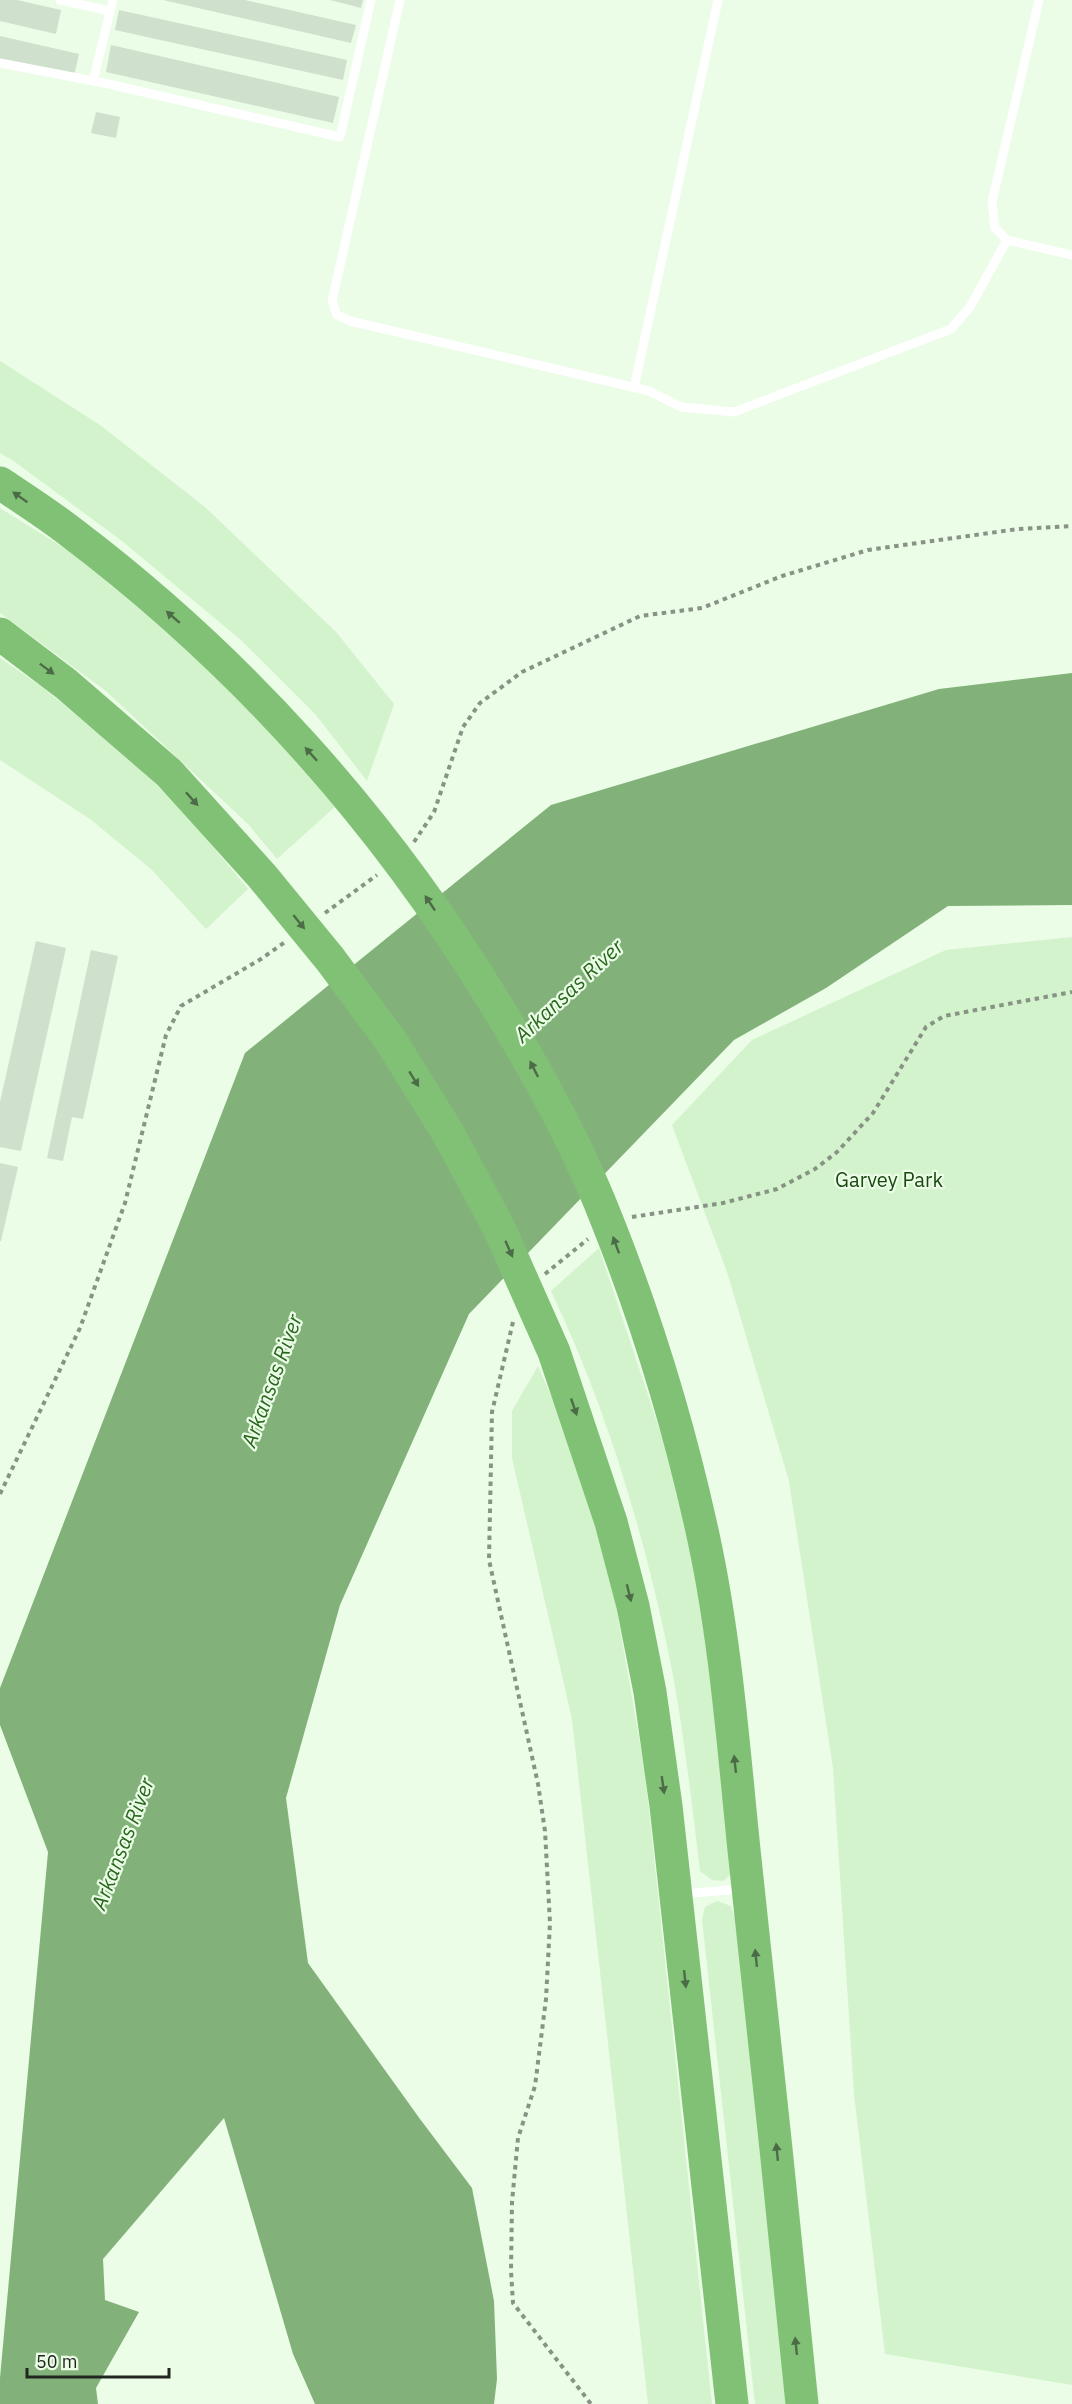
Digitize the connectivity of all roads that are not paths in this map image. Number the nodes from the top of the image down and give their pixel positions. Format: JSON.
{"nodes":[{"id":1,"x":60,"y":0,"type":"edge"},
{"id":2,"x":113,"y":0,"type":"edge"},
{"id":3,"x":371,"y":0,"type":"edge"},
{"id":4,"x":400,"y":0,"type":"edge"},
{"id":5,"x":718,"y":0,"type":"edge"},
{"id":6,"x":1039,"y":0,"type":"edge"},
{"id":7,"x":110,"y":11,"type":"junction"},
{"id":8,"x":0,"y":63,"type":"edge"},
{"id":9,"x":93,"y":81,"type":"junction"},
{"id":10,"x":1007,"y":240,"type":"junction"},
{"id":11,"x":1072,"y":255,"type":"edge"},
{"id":12,"x":634,"y":387,"type":"junction"},
{"id":13,"x":0,"y":483,"type":"edge"},
{"id":14,"x":0,"y":634,"type":"edge"},
{"id":15,"x":749,"y":1889,"type":"junction"},
{"id":16,"x":675,"y":1894,"type":"junction"},
{"id":17,"x":732,"y":2404,"type":"edge"},
{"id":18,"x":802,"y":2404,"type":"edge"}],
"edges":[{"from":1,"to":7,"type":"lane"},
{"from":2,"to":7,"type":"lane"},
{"from":3,"to":9,"type":"lane"},
{"from":4,"to":12,"type":"lane"},
{"from":5,"to":12,"type":"lane"},
{"from":6,"to":10,"type":"lane"},
{"from":7,"to":9,"type":"lane"},
{"from":8,"to":9,"type":"lane"},
{"from":10,"to":11,"type":"lane"},
{"from":10,"to":12,"type":"lane"},
{"from":15,"to":13,"type":"highway","one_way":true},
{"from":14,"to":16,"type":"highway","one_way":true},
{"from":15,"to":16,"type":"lane"},
{"from":18,"to":15,"type":"highway","one_way":true},
{"from":16,"to":17,"type":"highway","one_way":true}]}
